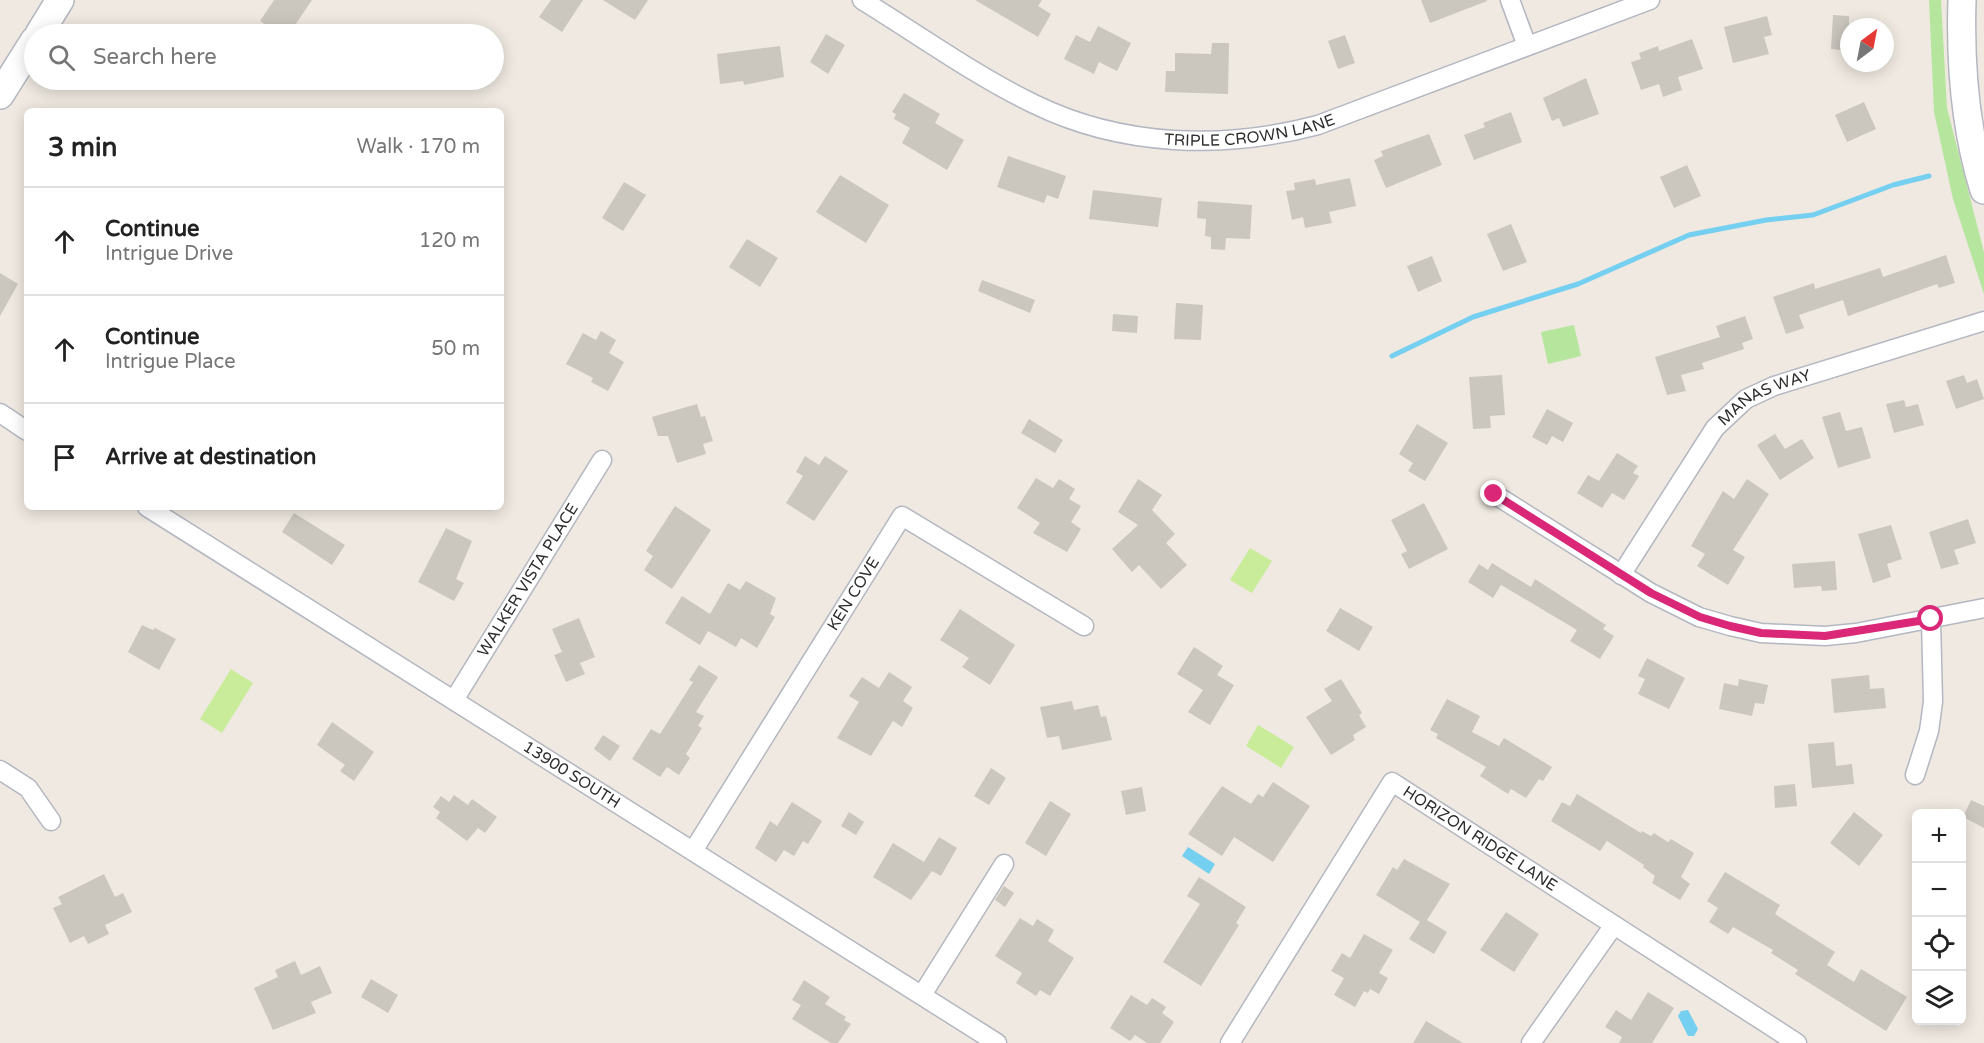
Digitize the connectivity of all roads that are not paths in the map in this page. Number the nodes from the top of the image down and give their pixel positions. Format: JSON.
{"nodes":[{"id":1,"x":60,"y":0,"type":"edge"},
{"id":2,"x":862,"y":0,"type":"edge"},
{"id":3,"x":1510,"y":0,"type":"edge"},
{"id":4,"x":1650,"y":0,"type":"edge"},
{"id":5,"x":1962,"y":0,"type":"edge"},
{"id":6,"x":45,"y":24,"type":"edge"},
{"id":7,"x":1527,"y":46,"type":"junction"},
{"id":8,"x":24,"y":57,"type":"edge"},
{"id":9,"x":0,"y":95,"type":"edge"},
{"id":10,"x":1979,"y":145,"type":"edge"},
{"id":11,"x":1984,"y":190,"type":"edge"},
{"id":12,"x":1984,"y":321,"type":"edge"},
{"id":13,"x":0,"y":413,"type":"edge"},
{"id":14,"x":24,"y":429,"type":"edge"},
{"id":15,"x":602,"y":460,"type":"dead end"},
{"id":16,"x":1494,"y":494,"type":"dead end"},
{"id":17,"x":152,"y":510,"type":"edge"},
{"id":18,"x":1621,"y":575,"type":"junction"},
{"id":19,"x":1984,"y":608,"type":"edge"},
{"id":20,"x":1931,"y":619,"type":"junction"},
{"id":21,"x":1084,"y":627,"type":"dead end"},
{"id":22,"x":454,"y":700,"type":"junction"},
{"id":23,"x":0,"y":770,"type":"edge"},
{"id":24,"x":1914,"y":775,"type":"dead end"},
{"id":25,"x":51,"y":822,"type":"dead end"},
{"id":26,"x":693,"y":851,"type":"junction"},
{"id":27,"x":1004,"y":864,"type":"dead end"},
{"id":28,"x":1614,"y":925,"type":"junction"},
{"id":29,"x":922,"y":995,"type":"junction"},
{"id":30,"x":998,"y":1043,"type":"edge"},
{"id":31,"x":1230,"y":1043,"type":"edge"},
{"id":32,"x":1531,"y":1043,"type":"edge"},
{"id":33,"x":1797,"y":1043,"type":"edge"}],
"edges":[{"from":1,"to":6,"type":"street"},
{"from":2,"to":7,"type":"street","name":"TRIPLE CROWN LANE"},
{"from":3,"to":7,"type":"street"},
{"from":4,"to":7,"type":"street","name":"TRIPLE CROWN LANE"},
{"from":5,"to":10,"type":"street"},
{"from":8,"to":9,"type":"street"},
{"from":10,"to":11,"type":"street"},
{"from":12,"to":18,"type":"street","name":"MANAS WAY"},
{"from":13,"to":14,"type":"street"},
{"from":15,"to":22,"type":"street","name":"WALKER VISTA PLACE"},
{"from":16,"to":18,"type":"street"},
{"from":17,"to":22,"type":"street","name":"13900 SOUTH"},
{"from":18,"to":20,"type":"street"},
{"from":19,"to":20,"type":"street"},
{"from":20,"to":24,"type":"street"},
{"from":21,"to":26,"type":"street","name":"KEN COVE"},
{"from":22,"to":26,"type":"street","name":"13900 SOUTH"},
{"from":23,"to":25,"type":"street"},
{"from":26,"to":29,"type":"street","name":"13900 SOUTH"},
{"from":27,"to":29,"type":"street"},
{"from":28,"to":31,"type":"street","name":"HORIZON RIDGE LANE"},
{"from":28,"to":32,"type":"street"},
{"from":28,"to":33,"type":"street","name":"HORIZON RIDGE LANE"},
{"from":29,"to":30,"type":"street","name":"13900 SOUTH"}]}
